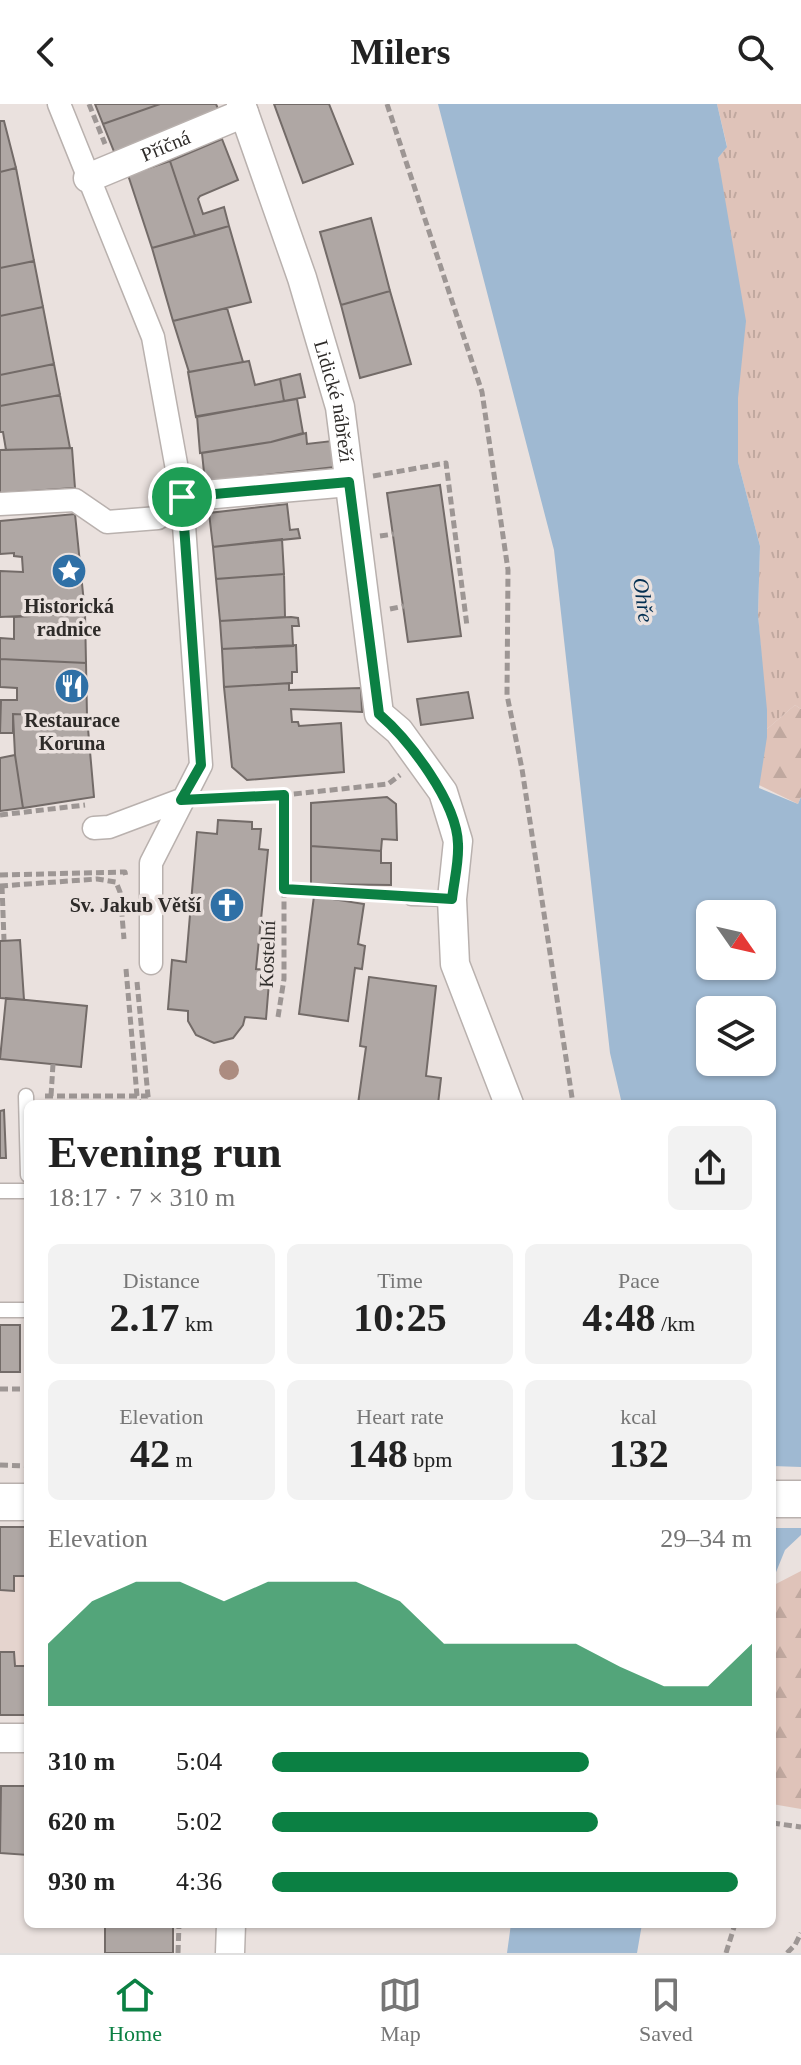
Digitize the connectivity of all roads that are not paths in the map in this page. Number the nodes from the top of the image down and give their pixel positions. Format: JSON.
{"nodes":[{"id":1,"x":59,"y":104,"type":"edge"},
{"id":2,"x":242,"y":108,"type":"edge"},
{"id":3,"x":88,"y":178,"type":"junction"},
{"id":4,"x":358,"y":480,"type":"junction"},
{"id":5,"x":182,"y":497,"type":"junction"},
{"id":6,"x":0,"y":504,"type":"edge"},
{"id":7,"x":181,"y":800,"type":"junction"},
{"id":8,"x":102,"y":828,"type":"road end"},
{"id":9,"x":411,"y":898,"type":"road end"},
{"id":10,"x":452,"y":899,"type":"junction"},
{"id":11,"x":144,"y":969,"type":"road end"},
{"id":12,"x":26,"y":1096,"type":"road end"},
{"id":13,"x":26,"y":1100,"type":"edge"},
{"id":14,"x":507,"y":1100,"type":"edge"},
{"id":15,"x":0,"y":1191,"type":"edge"},
{"id":16,"x":24,"y":1191,"type":"edge"},
{"id":17,"x":0,"y":1310,"type":"edge"},
{"id":18,"x":24,"y":1310,"type":"edge"},
{"id":19,"x":776,"y":1499,"type":"edge"},
{"id":20,"x":801,"y":1499,"type":"edge"},
{"id":21,"x":0,"y":1502,"type":"edge"},
{"id":22,"x":24,"y":1502,"type":"edge"},
{"id":23,"x":0,"y":1738,"type":"edge"},
{"id":24,"x":24,"y":1738,"type":"edge"},
{"id":25,"x":231,"y":1928,"type":"edge"},
{"id":26,"x":230,"y":1953,"type":"edge"}],
"edges":[{"from":1,"to":3,"type":"street"},
{"from":2,"to":3,"type":"street","name":"Příčná"},
{"from":2,"to":4,"type":"street","name":"Lidické nábřeží"},
{"from":3,"to":5,"type":"street"},
{"from":4,"to":5,"type":"street"},
{"from":4,"to":10,"type":"street","name":"Lidické nábřeží"},
{"from":5,"to":6,"type":"street"},
{"from":5,"to":7,"type":"street"},
{"from":7,"to":8,"type":"street"},
{"from":7,"to":11,"type":"street"},
{"from":9,"to":10,"type":"lane"},
{"from":10,"to":14,"type":"street","name":"Lidické nábřeží"},
{"from":12,"to":13,"type":"lane"},
{"from":15,"to":16,"type":"lane"},
{"from":17,"to":18,"type":"lane"},
{"from":19,"to":20,"type":"street"},
{"from":21,"to":22,"type":"street"},
{"from":23,"to":24,"type":"street"},
{"from":25,"to":26,"type":"street"}]}
